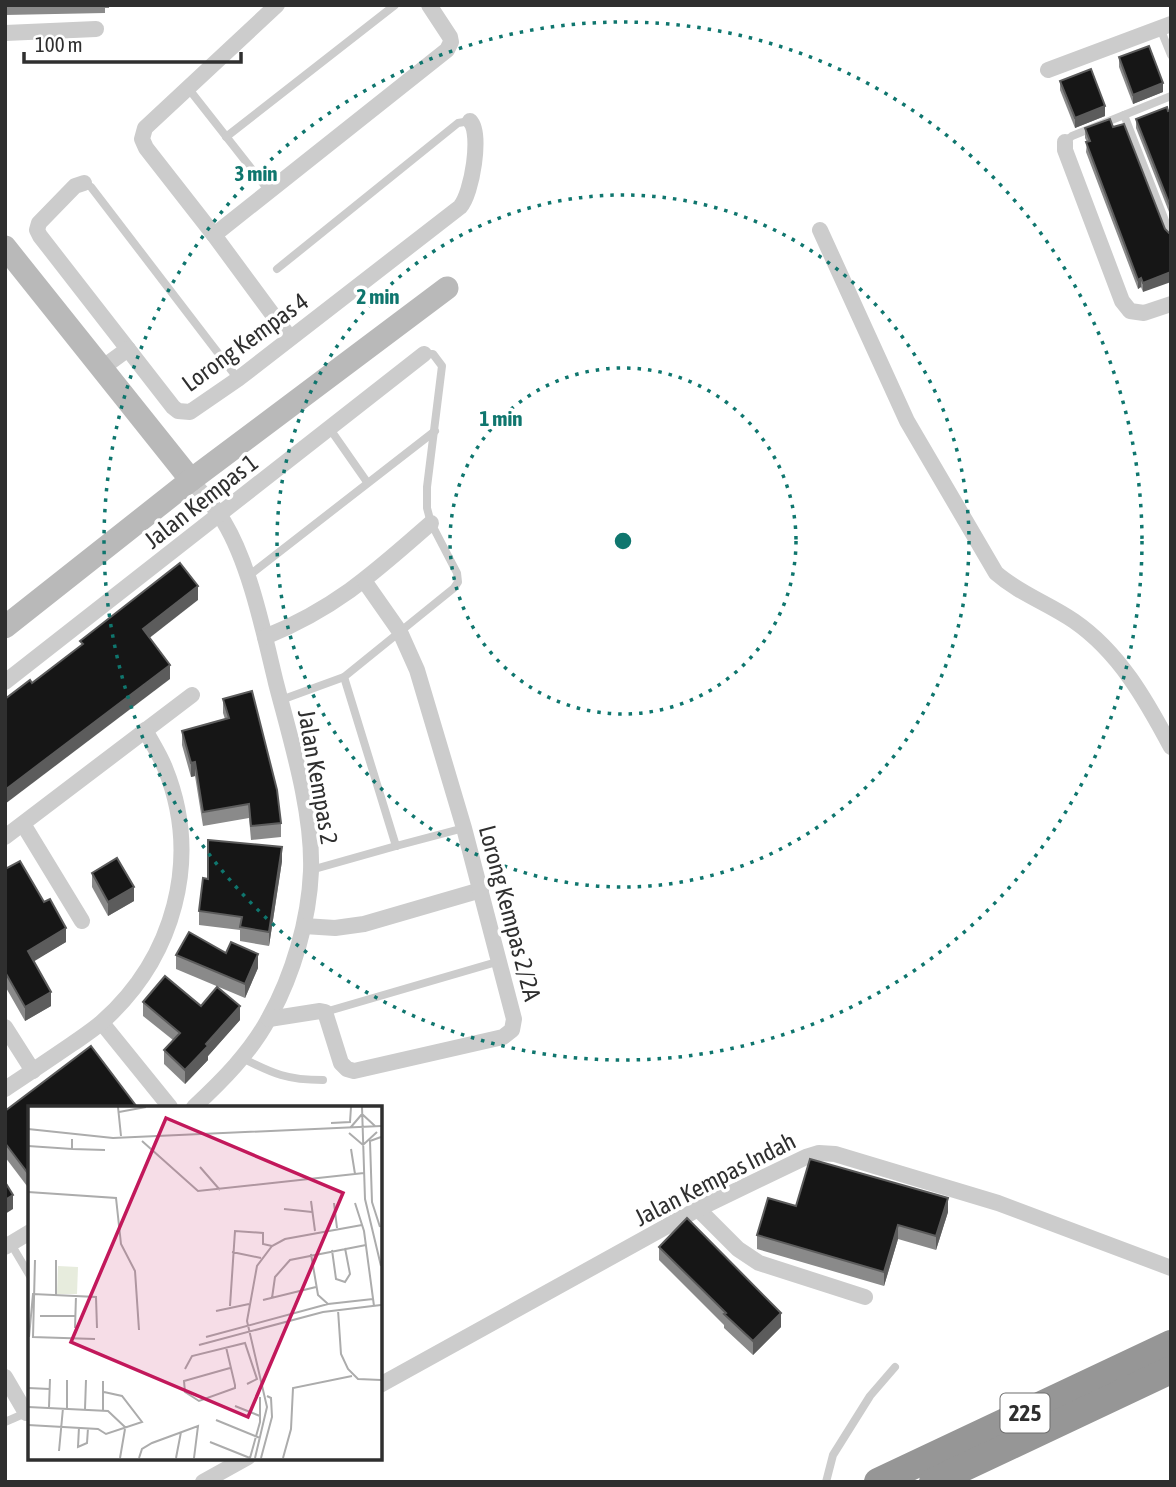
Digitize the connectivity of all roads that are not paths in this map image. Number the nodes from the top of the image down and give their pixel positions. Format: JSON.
{"nodes":[{"id":1,"x":276,"y":5,"type":"edge"},
{"id":2,"x":395,"y":5,"type":"edge"},
{"id":3,"x":429,"y":5,"type":"edge"},
{"id":4,"x":1166,"y":26,"type":"edge"},
{"id":5,"x":96,"y":29,"type":"dead end"},
{"id":6,"x":5,"y":33,"type":"edge"},
{"id":7,"x":1171,"y":55,"type":"edge"},
{"id":8,"x":1048,"y":70,"type":"dead end"},
{"id":9,"x":188,"y":88,"type":"junction"},
{"id":10,"x":1171,"y":96,"type":"edge"},
{"id":11,"x":1124,"y":115,"type":"junction"},
{"id":12,"x":470,"y":121,"type":"joint"},
{"id":13,"x":226,"y":137,"type":"junction"},
{"id":14,"x":1065,"y":142,"type":"joint"},
{"id":15,"x":84,"y":183,"type":"joint"},
{"id":16,"x":269,"y":191,"type":"junction"},
{"id":17,"x":820,"y":230,"type":"dead end"},
{"id":18,"x":214,"y":235,"type":"junction"},
{"id":19,"x":1171,"y":236,"type":"edge"},
{"id":20,"x":5,"y":247,"type":"edge"},
{"id":21,"x":276,"y":269,"type":"dead end"},
{"id":22,"x":447,"y":288,"type":"dead end"},
{"id":23,"x":1171,"y":303,"type":"edge"},
{"id":24,"x":290,"y":338,"type":"junction"},
{"id":25,"x":128,"y":349,"type":"junction"},
{"id":26,"x":424,"y":354,"type":"joint"},
{"id":27,"x":102,"y":368,"type":"junction"},
{"id":28,"x":237,"y":379,"type":"junction"},
{"id":29,"x":330,"y":429,"type":"junction"},
{"id":30,"x":435,"y":432,"type":"junction"},
{"id":31,"x":191,"y":480,"type":"junction"},
{"id":32,"x":367,"y":482,"type":"junction"},
{"id":33,"x":220,"y":515,"type":"junction"},
{"id":34,"x":431,"y":523,"type":"junction"},
{"id":35,"x":247,"y":577,"type":"junction"},
{"id":36,"x":365,"y":582,"type":"junction"},
{"id":37,"x":5,"y":626,"type":"edge"},
{"id":38,"x":400,"y":632,"type":"junction"},
{"id":39,"x":265,"y":637,"type":"junction"},
{"id":40,"x":344,"y":677,"type":"junction"},
{"id":41,"x":5,"y":682,"type":"edge"},
{"id":42,"x":192,"y":695,"type":"dead end"},
{"id":43,"x":281,"y":700,"type":"junction"},
{"id":44,"x":145,"y":730,"type":"junction"},
{"id":45,"x":1171,"y":747,"type":"edge"},
{"id":46,"x":23,"y":824,"type":"junction"},
{"id":47,"x":464,"y":828,"type":"junction"},
{"id":48,"x":5,"y":837,"type":"edge"},
{"id":49,"x":396,"y":846,"type":"junction"},
{"id":50,"x":311,"y":870,"type":"junction"},
{"id":51,"x":481,"y":890,"type":"junction"},
{"id":52,"x":82,"y":921,"type":"dead end"},
{"id":53,"x":304,"y":926,"type":"junction"},
{"id":54,"x":500,"y":961,"type":"junction"},
{"id":55,"x":325,"y":1012,"type":"junction"},
{"id":56,"x":269,"y":1019,"type":"junction"},
{"id":57,"x":102,"y":1023,"type":"junction"},
{"id":58,"x":5,"y":1027,"type":"edge"},
{"id":59,"x":242,"y":1058,"type":"junction"},
{"id":60,"x":33,"y":1070,"type":"junction"},
{"id":61,"x":323,"y":1080,"type":"dead end"},
{"id":62,"x":5,"y":1089,"type":"edge"},
{"id":63,"x":169,"y":1106,"type":"edge"},
{"id":64,"x":195,"y":1106,"type":"edge"},
{"id":65,"x":698,"y":1209,"type":"junction"},
{"id":66,"x":28,"y":1232,"type":"edge"},
{"id":67,"x":8,"y":1246,"type":"edge"},
{"id":68,"x":1171,"y":1268,"type":"edge"},
{"id":69,"x":28,"y":1273,"type":"edge"},
{"id":70,"x":865,"y":1297,"type":"dead end"},
{"id":71,"x":1171,"y":1344,"type":"edge"},
{"id":72,"x":895,"y":1367,"type":"dead end"},
{"id":73,"x":1171,"y":1370,"type":"edge"},
{"id":74,"x":5,"y":1377,"type":"edge"},
{"id":75,"x":382,"y":1384,"type":"edge"},
{"id":76,"x":28,"y":1412,"type":"edge"},
{"id":77,"x":5,"y":1422,"type":"edge"},
{"id":78,"x":244,"y":1459,"type":"edge"},
{"id":79,"x":203,"y":1482,"type":"edge"},
{"id":80,"x":826,"y":1482,"type":"edge"},
{"id":81,"x":878,"y":1482,"type":"edge"},
{"id":82,"x":933,"y":1482,"type":"edge"}],
"edges":[{"from":1,"to":9,"type":"street"},
{"from":2,"to":13,"type":"lane"},
{"from":3,"to":16,"type":"street"},
{"from":4,"to":7,"type":"lane"},
{"from":4,"to":8,"type":"street"},
{"from":5,"to":6,"type":"street"},
{"from":9,"to":13,"type":"lane"},
{"from":9,"to":18,"type":"street"},
{"from":10,"to":11,"type":"lane"},
{"from":11,"to":14,"type":"lane"},
{"from":11,"to":19,"type":"lane"},
{"from":12,"to":21,"type":"lane"},
{"from":12,"to":24,"type":"street","name":"Lorong Kempas 4"},
{"from":13,"to":16,"type":"lane"},
{"from":14,"to":23,"type":"street"},
{"from":15,"to":25,"type":"street","name":"Lorong Kempas 4"},
{"from":15,"to":28,"type":"lane"},
{"from":16,"to":18,"type":"street"},
{"from":17,"to":45,"type":"street"},
{"from":18,"to":24,"type":"street"},
{"from":20,"to":27,"type":"street"},
{"from":22,"to":31,"type":"street"},
{"from":24,"to":28,"type":"street","name":"Lorong Kempas 4"},
{"from":25,"to":27,"type":"street"},
{"from":25,"to":28,"type":"street","name":"Lorong Kempas 4"},
{"from":26,"to":29,"type":"street","name":"Jalan Kempas 1"},
{"from":26,"to":30,"type":"lane"},
{"from":27,"to":31,"type":"street"},
{"from":29,"to":32,"type":"lane"},
{"from":29,"to":33,"type":"street","name":"Jalan Kempas 1"},
{"from":30,"to":32,"type":"lane"},
{"from":30,"to":34,"type":"lane"},
{"from":31,"to":33,"type":"street","name":"Jalan Kempas 2"},
{"from":31,"to":37,"type":"street"},
{"from":32,"to":35,"type":"lane"},
{"from":33,"to":35,"type":"street","name":"Jalan Kempas 2"},
{"from":33,"to":41,"type":"street","name":"Jalan Kempas 1"},
{"from":34,"to":36,"type":"street"},
{"from":34,"to":38,"type":"lane"},
{"from":35,"to":39,"type":"street","name":"Jalan Kempas 2"},
{"from":36,"to":38,"type":"street","name":"Lorong Kempas 2/2A"},
{"from":36,"to":39,"type":"street"},
{"from":38,"to":40,"type":"lane"},
{"from":38,"to":47,"type":"street","name":"Lorong Kempas 2/2A"},
{"from":39,"to":43,"type":"street","name":"Jalan Kempas 2"},
{"from":40,"to":43,"type":"lane"},
{"from":40,"to":49,"type":"lane"},
{"from":42,"to":44,"type":"street"},
{"from":43,"to":50,"type":"street","name":"Jalan Kempas 2"},
{"from":44,"to":46,"type":"street"},
{"from":44,"to":57,"type":"street"},
{"from":46,"to":48,"type":"street"},
{"from":46,"to":52,"type":"street"},
{"from":47,"to":49,"type":"lane"},
{"from":47,"to":51,"type":"street","name":"Lorong Kempas 2/2A"},
{"from":49,"to":50,"type":"lane"},
{"from":50,"to":53,"type":"street","name":"Jalan Kempas 2"},
{"from":51,"to":53,"type":"street"},
{"from":51,"to":54,"type":"street","name":"Lorong Kempas 2/2A"},
{"from":53,"to":56,"type":"street","name":"Jalan Kempas 2"},
{"from":54,"to":55,"type":"lane"},
{"from":54,"to":55,"type":"street","name":"Lorong Kempas 2/2A"},
{"from":55,"to":56,"type":"street"},
{"from":56,"to":59,"type":"street","name":"Jalan Kempas 2"},
{"from":57,"to":60,"type":"street"},
{"from":57,"to":63,"type":"street"},
{"from":58,"to":60,"type":"street"},
{"from":59,"to":61,"type":"lane"},
{"from":59,"to":64,"type":"street","name":"Jalan Kempas 2"},
{"from":60,"to":62,"type":"street"},
{"from":65,"to":68,"type":"street","name":"Jalan Kempas Indah"},
{"from":65,"to":70,"type":"street"},
{"from":65,"to":75,"type":"street","name":"Jalan Kempas Indah"},
{"from":66,"to":67,"type":"street"},
{"from":67,"to":69,"type":"lane"},
{"from":71,"to":81,"type":"highway","number":"225"},
{"from":72,"to":80,"type":"lane"},
{"from":73,"to":82,"type":"highway","number":"225"},
{"from":74,"to":76,"type":"street"},
{"from":76,"to":77,"type":"lane"},
{"from":78,"to":79,"type":"street"}]}
